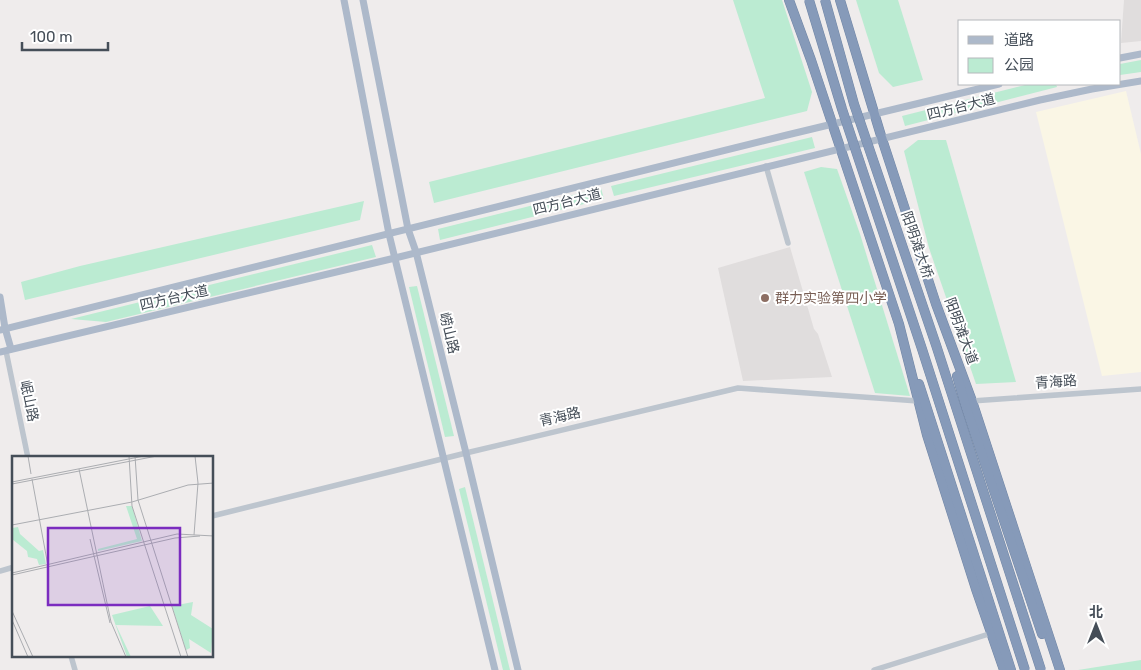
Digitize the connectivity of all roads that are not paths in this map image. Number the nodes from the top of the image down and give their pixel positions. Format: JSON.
{"nodes":[{"id":1,"x":344,"y":0,"type":"edge"},
{"id":2,"x":363,"y":0,"type":"edge"},
{"id":3,"x":789,"y":0,"type":"edge"},
{"id":4,"x":794,"y":0,"type":"edge"},
{"id":5,"x":809,"y":0,"type":"edge"},
{"id":6,"x":825,"y":0,"type":"edge"},
{"id":7,"x":840,"y":0,"type":"edge"},
{"id":8,"x":1141,"y":54,"type":"edge"},
{"id":9,"x":1121,"y":58,"type":"edge"},
{"id":10,"x":811,"y":60,"type":"junction"},
{"id":11,"x":1141,"y":81,"type":"edge"},
{"id":12,"x":1121,"y":84,"type":"edge"},
{"id":13,"x":995,"y":85,"type":"edge"},
{"id":14,"x":1116,"y":85,"type":"edge"},
{"id":15,"x":874,"y":113,"type":"junction"},
{"id":16,"x":832,"y":124,"type":"junction"},
{"id":17,"x":882,"y":139,"type":"junction"},
{"id":18,"x":840,"y":149,"type":"junction"},
{"id":19,"x":766,"y":166,"type":"junction"},
{"id":20,"x":408,"y":229,"type":"junction"},
{"id":21,"x":389,"y":234,"type":"junction"},
{"id":22,"x":788,"y":243,"type":"dead end"},
{"id":23,"x":416,"y":252,"type":"junction"},
{"id":24,"x":395,"y":258,"type":"junction"},
{"id":25,"x":0,"y":297,"type":"edge"},
{"id":26,"x":938,"y":310,"type":"junction"},
{"id":27,"x":899,"y":324,"type":"junction"},
{"id":28,"x":3,"y":329,"type":"edge"},
{"id":29,"x":6,"y":351,"type":"edge"},
{"id":30,"x":1141,"y":388,"type":"edge"},
{"id":31,"x":918,"y":400,"type":"junction"},
{"id":32,"x":972,"y":401,"type":"junction"},
{"id":33,"x":466,"y":453,"type":"junction"},
{"id":34,"x":28,"y":456,"type":"edge"},
{"id":35,"x":444,"y":458,"type":"junction"},
{"id":36,"x":214,"y":516,"type":"edge"},
{"id":37,"x":992,"y":633,"type":"junction"},
{"id":38,"x":495,"y":670,"type":"edge"},
{"id":39,"x":518,"y":670,"type":"edge"},
{"id":40,"x":874,"y":670,"type":"edge"},
{"id":41,"x":1004,"y":670,"type":"edge"},
{"id":42,"x":1012,"y":670,"type":"edge"},
{"id":43,"x":1025,"y":670,"type":"edge"},
{"id":44,"x":1041,"y":670,"type":"edge"},
{"id":45,"x":1054,"y":670,"type":"edge"},
{"id":46,"x":1060,"y":670,"type":"edge"}],
"edges":[{"from":1,"to":21,"type":"main road"},
{"from":2,"to":20,"type":"main road","name":"崂山路"},
{"from":3,"to":10,"type":"highway"},
{"from":4,"to":10,"type":"highway"},
{"from":5,"to":43,"type":"highway","name":"阳明滩大桥","bridge":true},
{"from":6,"to":44,"type":"highway","name":"阳明滩大桥","bridge":true},
{"from":7,"to":15,"type":"highway","name":"阳明滩大道"},
{"from":8,"to":9,"type":"main road"},
{"from":10,"to":16,"type":"highway"},
{"from":11,"to":12,"type":"main road","name":"四方台大道"},
{"from":13,"to":15,"type":"main road","name":"四方台大道"},
{"from":14,"to":17,"type":"main road","name":"四方台大道"},
{"from":15,"to":16,"type":"main road","name":"四方台大道"},
{"from":15,"to":17,"type":"highway","name":"阳明滩大道"},
{"from":16,"to":18,"type":"highway"},
{"from":16,"to":20,"type":"main road","name":"四方台大道"},
{"from":17,"to":18,"type":"main road","name":"四方台大道"},
{"from":17,"to":26,"type":"highway","name":"阳明滩大道"},
{"from":18,"to":19,"type":"main road","name":"四方台大道"},
{"from":18,"to":27,"type":"highway"},
{"from":19,"to":22,"type":"street"},
{"from":19,"to":23,"type":"main road","name":"四方台大道"},
{"from":20,"to":21,"type":"main road","name":"四方台大道"},
{"from":20,"to":23,"type":"main road","name":"崂山路"},
{"from":21,"to":24,"type":"main road"},
{"from":21,"to":28,"type":"main road","name":"四方台大道"},
{"from":23,"to":24,"type":"main road","name":"四方台大道"},
{"from":23,"to":33,"type":"main road","name":"崂山路"},
{"from":24,"to":29,"type":"main road","name":"四方台大道"},
{"from":24,"to":35,"type":"main road"},
{"from":25,"to":28,"type":"main road","name":"岷山路"},
{"from":26,"to":32,"type":"highway","name":"阳明滩大道"},
{"from":26,"to":45,"type":"highway"},
{"from":27,"to":31,"type":"highway"},
{"from":27,"to":42,"type":"highway"},
{"from":28,"to":29,"type":"main road","name":"岷山路"},
{"from":29,"to":34,"type":"street","name":"岷山路"},
{"from":30,"to":32,"type":"street","name":"青海路"},
{"from":31,"to":33,"type":"street","name":"青海路"},
{"from":31,"to":37,"type":"highway"},
{"from":32,"to":46,"type":"highway","name":"阳明滩大道"},
{"from":33,"to":35,"type":"street","name":"青海路"},
{"from":33,"to":39,"type":"main road","name":"崂山路"},
{"from":35,"to":36,"type":"street","name":"青海路"},
{"from":35,"to":38,"type":"main road"},
{"from":37,"to":40,"type":"street"},
{"from":37,"to":41,"type":"highway"}]}
